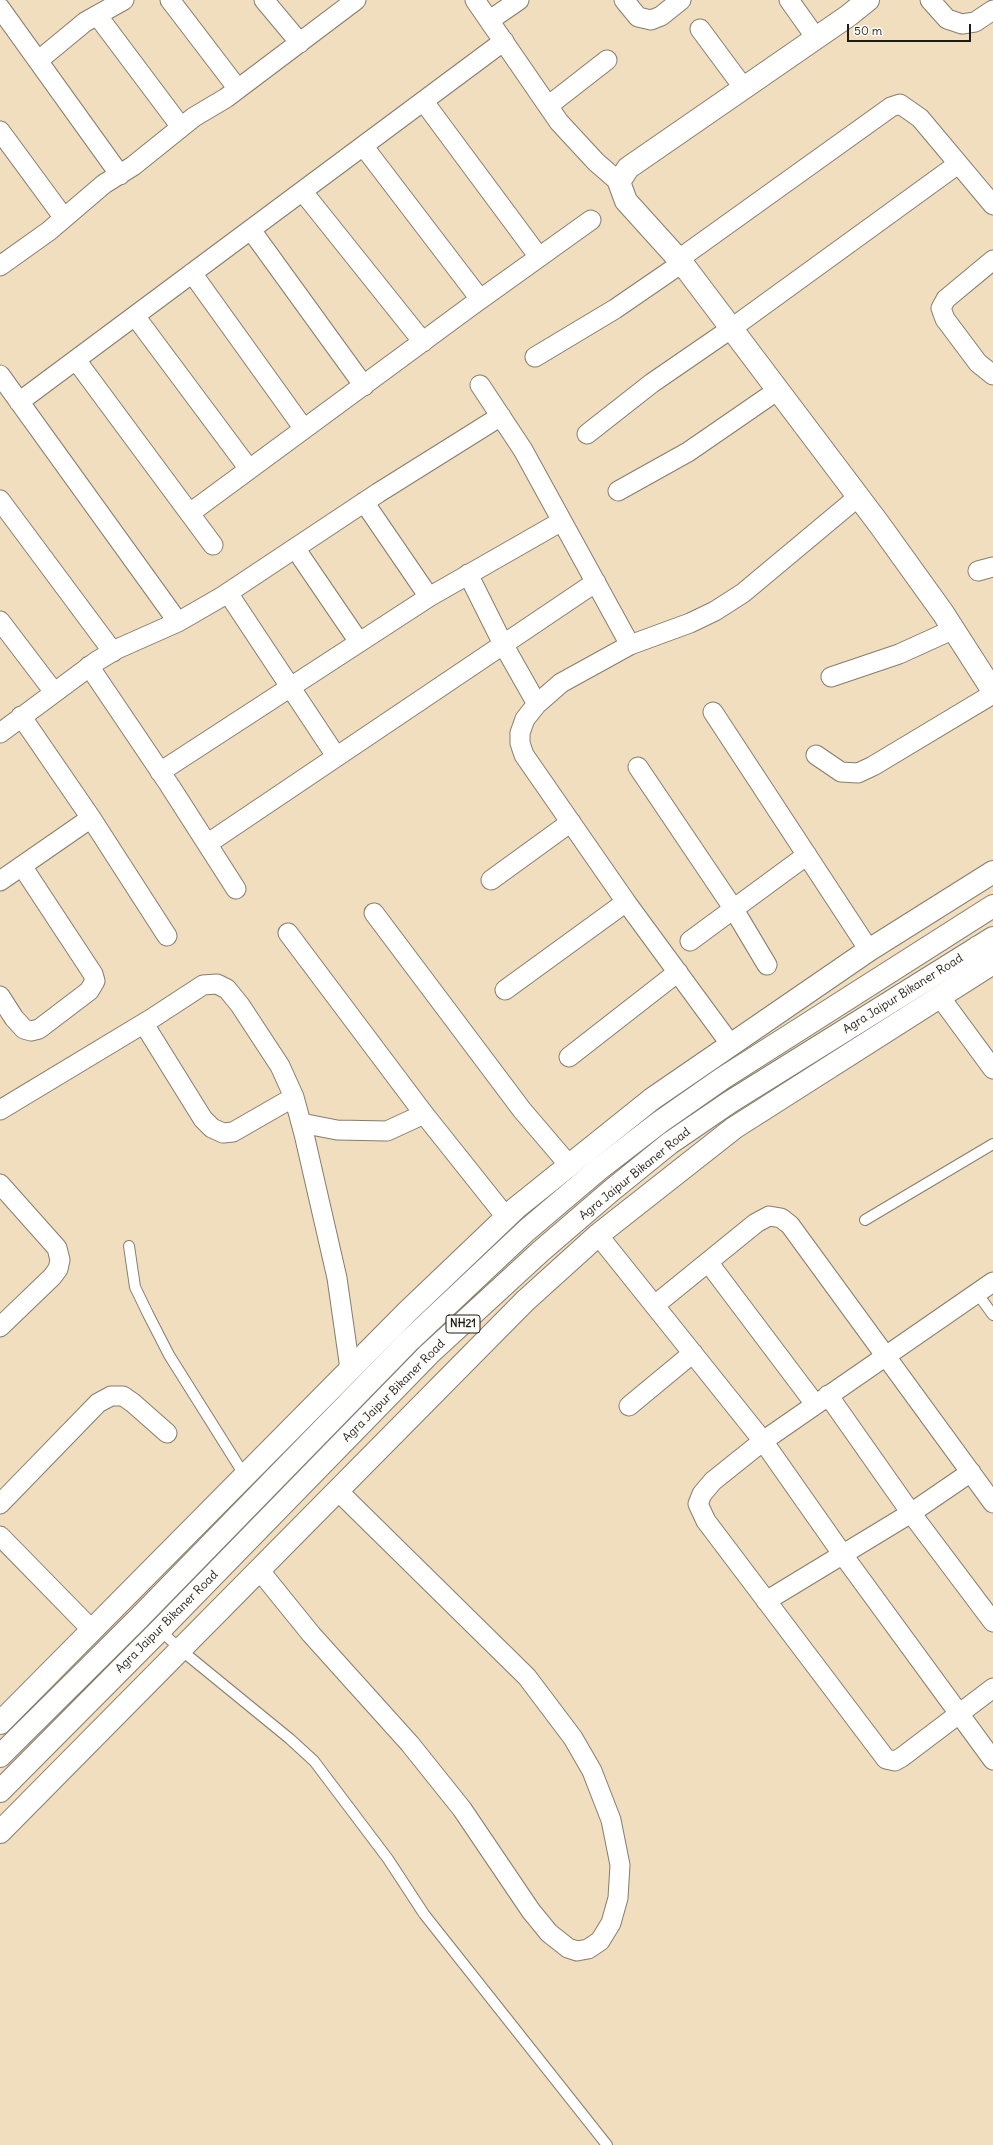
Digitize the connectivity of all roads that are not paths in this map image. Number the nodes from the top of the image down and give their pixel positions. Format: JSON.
{"nodes":[{"id":1,"x":124,"y":0,"type":"edge"},
{"id":2,"x":170,"y":0,"type":"edge"},
{"id":3,"x":264,"y":0,"type":"edge"},
{"id":4,"x":356,"y":0,"type":"edge"},
{"id":5,"x":475,"y":0,"type":"edge"},
{"id":6,"x":519,"y":0,"type":"edge"},
{"id":7,"x":624,"y":0,"type":"edge"},
{"id":8,"x":681,"y":0,"type":"edge"},
{"id":9,"x":789,"y":0,"type":"edge"},
{"id":10,"x":868,"y":0,"type":"edge"},
{"id":11,"x":930,"y":0,"type":"edge"},
{"id":12,"x":0,"y":8,"type":"edge"},
{"id":13,"x":993,"y":10,"type":"edge"},
{"id":14,"x":98,"y":15,"type":"junction"},
{"id":15,"x":490,"y":20,"type":"junction"},
{"id":16,"x":700,"y":29,"type":"dead end"},
{"id":17,"x":816,"y":38,"type":"junction"},
{"id":18,"x":504,"y":42,"type":"junction"},
{"id":19,"x":300,"y":43,"type":"junction"},
{"id":20,"x":39,"y":60,"type":"junction"},
{"id":21,"x":607,"y":60,"type":"dead end"},
{"id":22,"x":743,"y":87,"type":"junction"},
{"id":23,"x":238,"y":89,"type":"junction"},
{"id":24,"x":424,"y":102,"type":"junction"},
{"id":25,"x":548,"y":106,"type":"junction"},
{"id":26,"x":181,"y":127,"type":"junction"},
{"id":27,"x":0,"y":131,"type":"edge"},
{"id":28,"x":364,"y":147,"type":"junction"},
{"id":29,"x":958,"y":164,"type":"junction"},
{"id":30,"x":120,"y":175,"type":"junction"},
{"id":31,"x":619,"y":182,"type":"junction"},
{"id":32,"x":303,"y":192,"type":"junction"},
{"id":33,"x":993,"y":205,"type":"edge"},
{"id":34,"x":64,"y":218,"type":"junction"},
{"id":35,"x":591,"y":220,"type":"dead end"},
{"id":36,"x":251,"y":230,"type":"junction"},
{"id":37,"x":539,"y":257,"type":"junction"},
{"id":38,"x":993,"y":260,"type":"edge"},
{"id":39,"x":681,"y":261,"type":"junction"},
{"id":40,"x":2,"y":262,"type":"edge"},
{"id":41,"x":192,"y":273,"type":"junction"},
{"id":42,"x":480,"y":299,"type":"junction"},
{"id":43,"x":135,"y":316,"type":"junction"},
{"id":44,"x":732,"y":328,"type":"junction"},
{"id":45,"x":423,"y":342,"type":"junction"},
{"id":46,"x":535,"y":357,"type":"dead end"},
{"id":47,"x":76,"y":360,"type":"junction"},
{"id":48,"x":0,"y":376,"type":"edge"},
{"id":49,"x":993,"y":376,"type":"edge"},
{"id":50,"x":480,"y":385,"type":"dead end"},
{"id":51,"x":364,"y":386,"type":"junction"},
{"id":52,"x":778,"y":390,"type":"junction"},
{"id":53,"x":19,"y":402,"type":"junction"},
{"id":54,"x":501,"y":416,"type":"junction"},
{"id":55,"x":304,"y":429,"type":"junction"},
{"id":56,"x":588,"y":434,"type":"dead end"},
{"id":57,"x":249,"y":469,"type":"junction"},
{"id":58,"x":618,"y":491,"type":"dead end"},
{"id":59,"x":858,"y":497,"type":"junction"},
{"id":60,"x":0,"y":500,"type":"edge"},
{"id":61,"x":364,"y":502,"type":"junction"},
{"id":62,"x":190,"y":513,"type":"junction"},
{"id":63,"x":562,"y":521,"type":"junction"},
{"id":64,"x":213,"y":545,"type":"dead end"},
{"id":65,"x":295,"y":548,"type":"junction"},
{"id":66,"x":468,"y":574,"type":"junction"},
{"id":67,"x":596,"y":582,"type":"junction"},
{"id":68,"x":228,"y":593,"type":"junction"},
{"id":69,"x":429,"y":597,"type":"junction"},
{"id":70,"x":0,"y":621,"type":"edge"},
{"id":71,"x":178,"y":622,"type":"junction"},
{"id":72,"x":948,"y":622,"type":"junction"},
{"id":73,"x":359,"y":642,"type":"junction"},
{"id":74,"x":503,"y":644,"type":"junction"},
{"id":75,"x":630,"y":645,"type":"junction"},
{"id":76,"x":113,"y":652,"type":"junction"},
{"id":77,"x":89,"y":666,"type":"junction"},
{"id":78,"x":831,"y":677,"type":"dead end"},
{"id":79,"x":290,"y":686,"type":"junction"},
{"id":80,"x":993,"y":691,"type":"edge"},
{"id":81,"x":54,"y":692,"type":"junction"},
{"id":82,"x":993,"y":694,"type":"edge"},
{"id":83,"x":537,"y":704,"type":"junction"},
{"id":84,"x":713,"y":712,"type":"dead end"},
{"id":85,"x":22,"y":716,"type":"junction"},
{"id":86,"x":0,"y":733,"type":"edge"},
{"id":87,"x":816,"y":755,"type":"dead end"},
{"id":88,"x":336,"y":756,"type":"junction"},
{"id":89,"x":638,"y":767,"type":"dead end"},
{"id":90,"x":160,"y":772,"type":"junction"},
{"id":91,"x":91,"y":818,"type":"junction"},
{"id":92,"x":571,"y":822,"type":"junction"},
{"id":93,"x":207,"y":844,"type":"junction"},
{"id":94,"x":807,"y":856,"type":"junction"},
{"id":95,"x":22,"y":866,"type":"junction"},
{"id":96,"x":993,"y":872,"type":"edge"},
{"id":97,"x":491,"y":880,"type":"dead end"},
{"id":98,"x":0,"y":881,"type":"edge"},
{"id":99,"x":236,"y":889,"type":"dead end"},
{"id":100,"x":626,"y":902,"type":"junction"},
{"id":101,"x":993,"y":906,"type":"edge"},
{"id":102,"x":733,"y":908,"type":"junction"},
{"id":103,"x":374,"y":913,"type":"dead end"},
{"id":104,"x":288,"y":933,"type":"dead end"},
{"id":105,"x":167,"y":936,"type":"dead end"},
{"id":106,"x":690,"y":941,"type":"dead end"},
{"id":107,"x":869,"y":950,"type":"junction"},
{"id":108,"x":989,"y":953,"type":"edge"},
{"id":109,"x":767,"y":965,"type":"dead end"},
{"id":110,"x":678,"y":972,"type":"junction"},
{"id":111,"x":505,"y":990,"type":"dead end"},
{"id":112,"x":0,"y":996,"type":"edge"},
{"id":113,"x":940,"y":997,"type":"junction"},
{"id":114,"x":144,"y":1024,"type":"junction"},
{"id":115,"x":730,"y":1045,"type":"junction"},
{"id":116,"x":569,"y":1057,"type":"dead end"},
{"id":117,"x":993,"y":1069,"type":"edge"},
{"id":118,"x":294,"y":1097,"type":"junction"},
{"id":119,"x":0,"y":1110,"type":"edge"},
{"id":120,"x":424,"y":1114,"type":"junction"},
{"id":121,"x":301,"y":1123,"type":"junction"},
{"id":122,"x":993,"y":1144,"type":"edge"},
{"id":123,"x":569,"y":1165,"type":"junction"},
{"id":124,"x":1,"y":1188,"type":"edge"},
{"id":125,"x":506,"y":1217,"type":"junction"},
{"id":126,"x":865,"y":1220,"type":"dead end"},
{"id":127,"x":598,"y":1235,"type":"junction"},
{"id":128,"x":129,"y":1246,"type":"dead end"},
{"id":129,"x":708,"y":1262,"type":"junction"},
{"id":130,"x":993,"y":1282,"type":"edge"},
{"id":131,"x":978,"y":1293,"type":"junction"},
{"id":132,"x":655,"y":1305,"type":"junction"},
{"id":133,"x":993,"y":1315,"type":"edge"},
{"id":134,"x":0,"y":1327,"type":"edge"},
{"id":135,"x":693,"y":1353,"type":"junction"},
{"id":136,"x":885,"y":1356,"type":"junction"},
{"id":137,"x":350,"y":1369,"type":"junction"},
{"id":138,"x":821,"y":1400,"type":"junction"},
{"id":139,"x":629,"y":1406,"type":"dead end"},
{"id":140,"x":167,"y":1433,"type":"dead end"},
{"id":141,"x":763,"y":1441,"type":"junction"},
{"id":142,"x":971,"y":1472,"type":"junction"},
{"id":143,"x":245,"y":1476,"type":"junction"},
{"id":144,"x":338,"y":1491,"type":"junction"},
{"id":145,"x":993,"y":1503,"type":"edge"},
{"id":146,"x":0,"y":1504,"type":"edge"},
{"id":147,"x":911,"y":1513,"type":"junction"},
{"id":148,"x":0,"y":1536,"type":"edge"},
{"id":149,"x":843,"y":1555,"type":"junction"},
{"id":150,"x":260,"y":1570,"type":"junction"},
{"id":151,"x":766,"y":1601,"type":"junction"},
{"id":152,"x":993,"y":1622,"type":"edge"},
{"id":153,"x":92,"y":1630,"type":"junction"},
{"id":154,"x":160,"y":1630,"type":"junction"},
{"id":155,"x":181,"y":1650,"type":"junction"},
{"id":156,"x":993,"y":1688,"type":"edge"},
{"id":157,"x":958,"y":1713,"type":"junction"},
{"id":158,"x":0,"y":1722,"type":"edge"},
{"id":159,"x":0,"y":1756,"type":"edge"},
{"id":160,"x":993,"y":1760,"type":"edge"},
{"id":161,"x":0,"y":1791,"type":"edge"},
{"id":162,"x":0,"y":1832,"type":"edge"},
{"id":163,"x":607,"y":2145,"type":"edge"}],
"edges":[{"from":1,"to":14,"type":"street"},
{"from":2,"to":23,"type":"street"},
{"from":3,"to":19,"type":"street"},
{"from":4,"to":19,"type":"street"},
{"from":5,"to":15,"type":"street"},
{"from":6,"to":15,"type":"street"},
{"from":7,"to":8,"type":"street"},
{"from":9,"to":17,"type":"street"},
{"from":10,"to":17,"type":"main road"},
{"from":11,"to":13,"type":"street"},
{"from":12,"to":20,"type":"street"},
{"from":14,"to":20,"type":"street"},
{"from":14,"to":26,"type":"street"},
{"from":15,"to":18,"type":"street"},
{"from":16,"to":22,"type":"street"},
{"from":17,"to":22,"type":"main road"},
{"from":18,"to":24,"type":"street"},
{"from":18,"to":25,"type":"street"},
{"from":19,"to":23,"type":"street"},
{"from":20,"to":30,"type":"street"},
{"from":21,"to":25,"type":"street"},
{"from":22,"to":31,"type":"main road"},
{"from":23,"to":26,"type":"street"},
{"from":24,"to":28,"type":"street"},
{"from":24,"to":37,"type":"street"},
{"from":25,"to":31,"type":"street"},
{"from":26,"to":30,"type":"street"},
{"from":27,"to":34,"type":"street"},
{"from":28,"to":32,"type":"street"},
{"from":28,"to":42,"type":"street"},
{"from":29,"to":33,"type":"street"},
{"from":29,"to":39,"type":"street"},
{"from":29,"to":44,"type":"street"},
{"from":30,"to":34,"type":"street"},
{"from":31,"to":39,"type":"main road"},
{"from":32,"to":36,"type":"street"},
{"from":32,"to":45,"type":"street"},
{"from":34,"to":40,"type":"street"},
{"from":35,"to":37,"type":"street"},
{"from":36,"to":41,"type":"street"},
{"from":36,"to":51,"type":"street"},
{"from":37,"to":42,"type":"street"},
{"from":38,"to":49,"type":"street"},
{"from":39,"to":44,"type":"main road"},
{"from":39,"to":46,"type":"street"},
{"from":41,"to":43,"type":"street"},
{"from":41,"to":55,"type":"street"},
{"from":42,"to":45,"type":"street"},
{"from":43,"to":47,"type":"street"},
{"from":43,"to":57,"type":"street"},
{"from":44,"to":52,"type":"main road"},
{"from":44,"to":56,"type":"street"},
{"from":45,"to":51,"type":"street"},
{"from":47,"to":53,"type":"street"},
{"from":47,"to":62,"type":"street"},
{"from":48,"to":53,"type":"street"},
{"from":50,"to":54,"type":"street"},
{"from":51,"to":55,"type":"street"},
{"from":52,"to":58,"type":"street"},
{"from":52,"to":59,"type":"main road"},
{"from":53,"to":71,"type":"street"},
{"from":54,"to":61,"type":"street"},
{"from":54,"to":63,"type":"street"},
{"from":55,"to":57,"type":"street"},
{"from":57,"to":62,"type":"street"},
{"from":59,"to":72,"type":"main road"},
{"from":59,"to":75,"type":"street"},
{"from":60,"to":76,"type":"street"},
{"from":61,"to":65,"type":"street"},
{"from":61,"to":69,"type":"street"},
{"from":62,"to":64,"type":"street"},
{"from":63,"to":66,"type":"street"},
{"from":63,"to":67,"type":"street"},
{"from":65,"to":68,"type":"street"},
{"from":65,"to":73,"type":"street"},
{"from":66,"to":69,"type":"street"},
{"from":66,"to":74,"type":"street"},
{"from":67,"to":74,"type":"street"},
{"from":67,"to":75,"type":"street"},
{"from":68,"to":71,"type":"street"},
{"from":68,"to":79,"type":"street"},
{"from":69,"to":73,"type":"street"},
{"from":70,"to":81,"type":"street"},
{"from":71,"to":76,"type":"street"},
{"from":72,"to":78,"type":"street"},
{"from":72,"to":80,"type":"main road"},
{"from":73,"to":79,"type":"street"},
{"from":74,"to":83,"type":"street"},
{"from":74,"to":88,"type":"street"},
{"from":75,"to":83,"type":"street"},
{"from":76,"to":77,"type":"street"},
{"from":77,"to":81,"type":"street"},
{"from":77,"to":90,"type":"street"},
{"from":79,"to":88,"type":"street"},
{"from":79,"to":90,"type":"street"},
{"from":81,"to":85,"type":"street"},
{"from":82,"to":87,"type":"street"},
{"from":83,"to":92,"type":"street"},
{"from":84,"to":94,"type":"street"},
{"from":85,"to":86,"type":"street"},
{"from":85,"to":91,"type":"street"},
{"from":88,"to":93,"type":"street"},
{"from":89,"to":102,"type":"street"},
{"from":90,"to":93,"type":"street"},
{"from":91,"to":95,"type":"street"},
{"from":91,"to":105,"type":"street"},
{"from":92,"to":97,"type":"street"},
{"from":92,"to":100,"type":"street"},
{"from":93,"to":99,"type":"street"},
{"from":94,"to":102,"type":"street"},
{"from":94,"to":107,"type":"street"},
{"from":95,"to":98,"type":"street"},
{"from":95,"to":112,"type":"street"},
{"from":96,"to":107,"type":"main road"},
{"from":100,"to":110,"type":"street"},
{"from":100,"to":111,"type":"street"},
{"from":101,"to":159,"type":"main road","name":"Agra Jaipur Bikaner Road","number":"NH21"},
{"from":102,"to":106,"type":"street"},
{"from":102,"to":109,"type":"street"},
{"from":103,"to":123,"type":"street"},
{"from":104,"to":120,"type":"street"},
{"from":107,"to":115,"type":"main road"},
{"from":108,"to":113,"type":"main road"},
{"from":108,"to":154,"type":"main road","name":"Agra Jaipur Bikaner Road","number":"NH21"},
{"from":110,"to":115,"type":"street"},
{"from":110,"to":116,"type":"street"},
{"from":113,"to":117,"type":"street"},
{"from":113,"to":127,"type":"main road"},
{"from":114,"to":118,"type":"street"},
{"from":114,"to":118,"type":"street"},
{"from":114,"to":119,"type":"street"},
{"from":115,"to":123,"type":"main road"},
{"from":118,"to":121,"type":"street"},
{"from":120,"to":121,"type":"street"},
{"from":120,"to":125,"type":"street"},
{"from":121,"to":137,"type":"street"},
{"from":122,"to":126,"type":"lane"},
{"from":123,"to":125,"type":"main road"},
{"from":124,"to":134,"type":"street"},
{"from":125,"to":137,"type":"main road"},
{"from":127,"to":132,"type":"street"},
{"from":127,"to":144,"type":"main road"},
{"from":128,"to":143,"type":"lane"},
{"from":129,"to":132,"type":"street"},
{"from":129,"to":136,"type":"street"},
{"from":129,"to":138,"type":"street"},
{"from":130,"to":131,"type":"street"},
{"from":131,"to":133,"type":"lane"},
{"from":131,"to":136,"type":"street"},
{"from":132,"to":135,"type":"street"},
{"from":135,"to":139,"type":"street"},
{"from":135,"to":141,"type":"street"},
{"from":136,"to":138,"type":"street"},
{"from":136,"to":142,"type":"street"},
{"from":137,"to":143,"type":"main road"},
{"from":138,"to":141,"type":"street"},
{"from":138,"to":147,"type":"street"},
{"from":140,"to":146,"type":"street"},
{"from":141,"to":149,"type":"street"},
{"from":141,"to":151,"type":"street"},
{"from":142,"to":145,"type":"street"},
{"from":142,"to":147,"type":"street"},
{"from":143,"to":153,"type":"main road"},
{"from":144,"to":150,"type":"main road"},
{"from":144,"to":150,"type":"street"},
{"from":147,"to":149,"type":"street"},
{"from":147,"to":152,"type":"street"},
{"from":148,"to":153,"type":"street"},
{"from":149,"to":151,"type":"street"},
{"from":149,"to":157,"type":"street"},
{"from":150,"to":155,"type":"main road"},
{"from":151,"to":157,"type":"street"},
{"from":153,"to":158,"type":"main road"},
{"from":154,"to":155,"type":"lane"},
{"from":154,"to":161,"type":"main road","name":"Agra Jaipur Bikaner Road","number":"NH21"},
{"from":155,"to":162,"type":"main road"},
{"from":155,"to":163,"type":"lane"},
{"from":156,"to":157,"type":"street"},
{"from":157,"to":160,"type":"street"}]}
